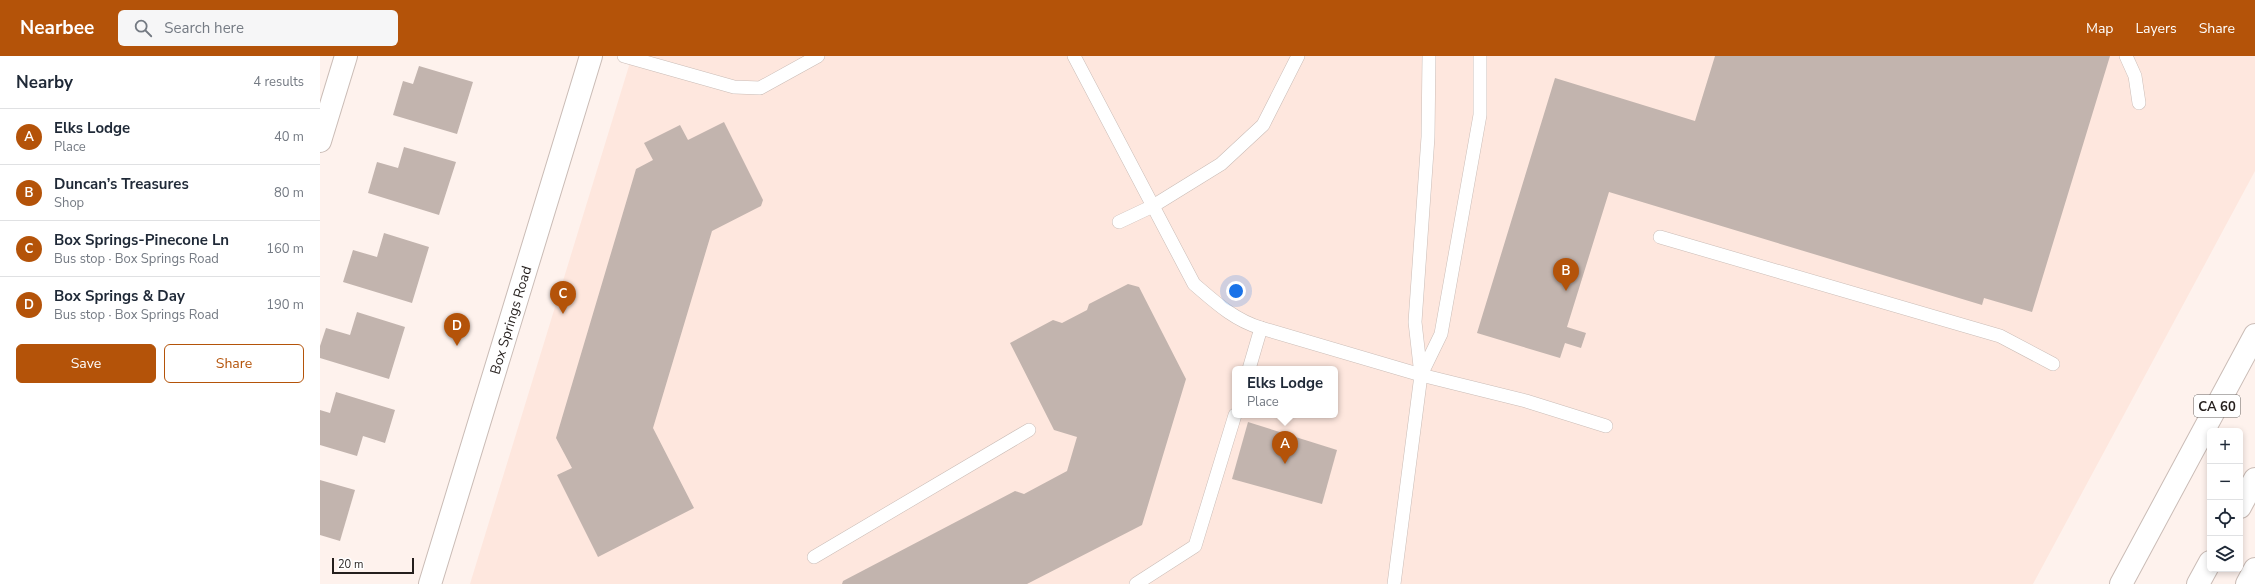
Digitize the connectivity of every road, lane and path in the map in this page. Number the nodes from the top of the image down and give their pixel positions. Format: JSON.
{"nodes":[{"id":1,"x":346,"y":56,"type":"edge"},
{"id":2,"x":591,"y":56,"type":"edge"},
{"id":3,"x":624,"y":56,"type":"edge"},
{"id":4,"x":818,"y":56,"type":"edge"},
{"id":5,"x":1074,"y":56,"type":"edge"},
{"id":6,"x":1298,"y":56,"type":"edge"},
{"id":7,"x":1429,"y":56,"type":"edge"},
{"id":8,"x":1480,"y":56,"type":"edge"},
{"id":9,"x":2126,"y":56,"type":"edge"},
{"id":10,"x":2139,"y":103,"type":"dead end"},
{"id":11,"x":320,"y":141,"type":"edge"},
{"id":12,"x":1153,"y":206,"type":"junction"},
{"id":13,"x":1119,"y":222,"type":"dead end"},
{"id":14,"x":1660,"y":237,"type":"dead end"},
{"id":15,"x":1261,"y":328,"type":"junction"},
{"id":16,"x":2255,"y":335,"type":"edge"},
{"id":17,"x":2053,"y":364,"type":"dead end"},
{"id":18,"x":1250,"y":366,"type":"edge"},
{"id":19,"x":1421,"y":375,"type":"junction"},
{"id":20,"x":1234,"y":418,"type":"edge"},
{"id":21,"x":1606,"y":426,"type":"dead end"},
{"id":22,"x":1029,"y":430,"type":"dead end"},
{"id":23,"x":2255,"y":480,"type":"edge"},
{"id":24,"x":2243,"y":502,"type":"edge"},
{"id":25,"x":814,"y":558,"type":"dead end"},
{"id":26,"x":2207,"y":568,"type":"edge"},
{"id":27,"x":2255,"y":569,"type":"edge"},
{"id":28,"x":430,"y":584,"type":"edge"},
{"id":29,"x":1136,"y":584,"type":"edge"},
{"id":30,"x":1394,"y":584,"type":"edge"},
{"id":31,"x":2121,"y":584,"type":"edge"},
{"id":32,"x":2198,"y":584,"type":"edge"},
{"id":33,"x":2247,"y":584,"type":"edge"}],
"edges":[{"from":1,"to":11,"type":"main road"},
{"from":2,"to":28,"type":"main road","name":"Box Springs Road"},
{"from":3,"to":4,"type":"lane"},
{"from":5,"to":12,"type":"lane"},
{"from":6,"to":12,"type":"lane"},
{"from":7,"to":19,"type":"lane"},
{"from":8,"to":19,"type":"lane"},
{"from":9,"to":10,"type":"lane"},
{"from":12,"to":13,"type":"lane"},
{"from":12,"to":15,"type":"lane"},
{"from":14,"to":17,"type":"lane"},
{"from":15,"to":18,"type":"lane"},
{"from":15,"to":19,"type":"lane"},
{"from":16,"to":31,"type":"main road","number":"CA 60"},
{"from":19,"to":21,"type":"lane"},
{"from":19,"to":30,"type":"lane"},
{"from":20,"to":29,"type":"lane"},
{"from":22,"to":25,"type":"lane"},
{"from":23,"to":24,"type":"main road"},
{"from":26,"to":32,"type":"main road"},
{"from":27,"to":33,"type":"main road"}]}
